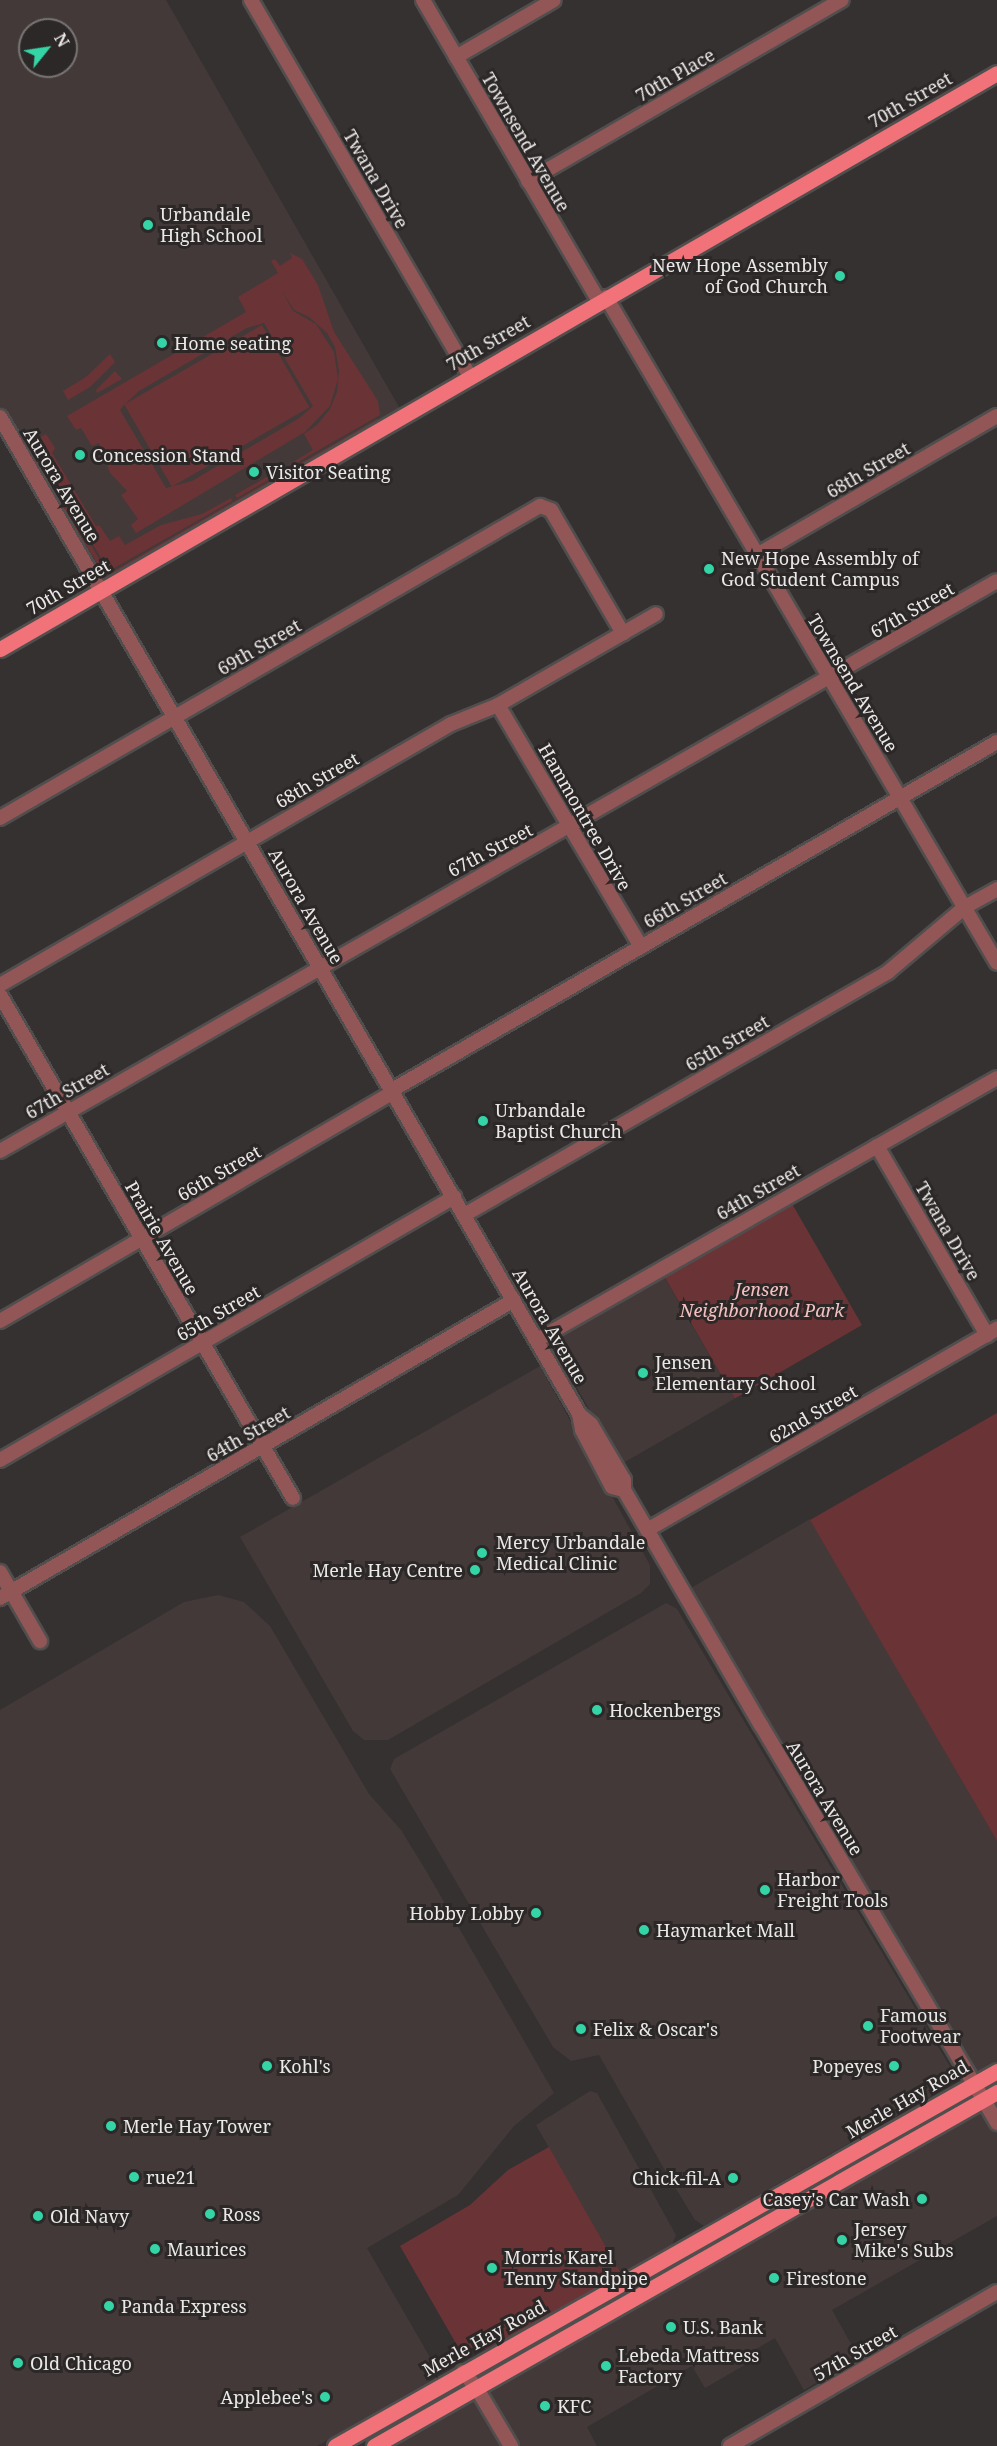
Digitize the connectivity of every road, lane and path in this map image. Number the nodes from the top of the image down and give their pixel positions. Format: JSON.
{"nodes":[{"id":1,"x":251,"y":0,"type":"edge"},
{"id":2,"x":423,"y":0,"type":"edge"},
{"id":3,"x":554,"y":0,"type":"edge"},
{"id":4,"x":841,"y":0,"type":"edge"},
{"id":5,"x":456,"y":57,"type":"junction"},
{"id":6,"x":997,"y":73,"type":"edge"},
{"id":7,"x":528,"y":181,"type":"junction"},
{"id":8,"x":602,"y":299,"type":"junction"},
{"id":9,"x":470,"y":376,"type":"junction"},
{"id":10,"x":997,"y":416,"type":"edge"},
{"id":11,"x":0,"y":417,"type":"edge"},
{"id":12,"x":757,"y":555,"type":"junction"},
{"id":13,"x":997,"y":581,"type":"edge"},
{"id":14,"x":102,"y":589,"type":"junction"},
{"id":15,"x":656,"y":614,"type":"dead end"},
{"id":16,"x":623,"y":633,"type":"junction"},
{"id":17,"x":0,"y":649,"type":"edge"},
{"id":18,"x":829,"y":679,"type":"junction"},
{"id":19,"x":498,"y":705,"type":"junction"},
{"id":20,"x":175,"y":716,"type":"junction"},
{"id":21,"x":997,"y":742,"type":"edge"},
{"id":22,"x":900,"y":798,"type":"junction"},
{"id":23,"x":0,"y":818,"type":"edge"},
{"id":24,"x":570,"y":826,"type":"junction"},
{"id":25,"x":248,"y":841,"type":"junction"},
{"id":26,"x":997,"y":888,"type":"edge"},
{"id":27,"x":965,"y":907,"type":"junction"},
{"id":28,"x":641,"y":947,"type":"junction"},
{"id":29,"x":997,"y":963,"type":"edge"},
{"id":30,"x":320,"y":966,"type":"junction"},
{"id":31,"x":0,"y":985,"type":"edge"},
{"id":32,"x":0,"y":995,"type":"edge"},
{"id":33,"x":997,"y":1078,"type":"edge"},
{"id":34,"x":393,"y":1091,"type":"junction"},
{"id":35,"x":68,"y":1112,"type":"junction"},
{"id":36,"x":877,"y":1146,"type":"junction"},
{"id":37,"x":0,"y":1151,"type":"edge"},
{"id":38,"x":454,"y":1197,"type":"junction"},
{"id":39,"x":464,"y":1215,"type":"junction"},
{"id":40,"x":142,"y":1239,"type":"junction"},
{"id":41,"x":514,"y":1300,"type":"junction"},
{"id":42,"x":0,"y":1321,"type":"edge"},
{"id":43,"x":992,"y":1332,"type":"edge"},
{"id":44,"x":537,"y":1340,"type":"junction"},
{"id":45,"x":202,"y":1343,"type":"junction"},
{"id":46,"x":263,"y":1446,"type":"junction"},
{"id":47,"x":0,"y":1460,"type":"edge"},
{"id":48,"x":292,"y":1498,"type":"dead end"},
{"id":49,"x":647,"y":1530,"type":"junction"},
{"id":50,"x":0,"y":1572,"type":"edge"},
{"id":51,"x":6,"y":1595,"type":"edge"},
{"id":52,"x":40,"y":1641,"type":"dead end"},
{"id":53,"x":997,"y":2071,"type":"edge"},
{"id":54,"x":974,"y":2084,"type":"junction"},
{"id":55,"x":997,"y":2092,"type":"edge"},
{"id":56,"x":983,"y":2100,"type":"junction"},
{"id":57,"x":997,"y":2122,"type":"edge"},
{"id":58,"x":997,"y":2292,"type":"edge"},
{"id":59,"x":463,"y":2372,"type":"junction"},
{"id":60,"x":477,"y":2387,"type":"junction"},
{"id":61,"x":335,"y":2446,"type":"edge"},
{"id":62,"x":374,"y":2446,"type":"edge"},
{"id":63,"x":511,"y":2446,"type":"edge"},
{"id":64,"x":730,"y":2446,"type":"edge"}],
"edges":[{"from":1,"to":9,"type":"street","name":"Twana Drive"},
{"from":2,"to":5,"type":"street","name":"Townsend Avenue"},
{"from":3,"to":5,"type":"street"},
{"from":4,"to":7,"type":"street","name":"70th Place"},
{"from":5,"to":7,"type":"street","name":"Townsend Avenue"},
{"from":6,"to":8,"type":"main road","name":"70th Street"},
{"from":7,"to":8,"type":"street","name":"Townsend Avenue"},
{"from":8,"to":9,"type":"main road","name":"70th Street"},
{"from":8,"to":12,"type":"street","name":"Townsend Avenue"},
{"from":9,"to":14,"type":"main road","name":"70th Street"},
{"from":10,"to":12,"type":"street","name":"68th Street"},
{"from":11,"to":14,"type":"street","name":"Aurora Avenue"},
{"from":12,"to":18,"type":"street","name":"Townsend Avenue"},
{"from":13,"to":18,"type":"street","name":"67th Street"},
{"from":14,"to":17,"type":"main road","name":"70th Street"},
{"from":14,"to":20,"type":"street","name":"Aurora Avenue"},
{"from":15,"to":16,"type":"street","name":"68th Street"},
{"from":16,"to":19,"type":"street","name":"68th Street"},
{"from":16,"to":20,"type":"street","name":"69th Street"},
{"from":18,"to":22,"type":"street","name":"Townsend Avenue"},
{"from":18,"to":24,"type":"street","name":"67th Street"},
{"from":19,"to":24,"type":"street","name":"Hammontree Drive"},
{"from":19,"to":25,"type":"street","name":"68th Street"},
{"from":20,"to":23,"type":"street","name":"69th Street"},
{"from":20,"to":25,"type":"street","name":"Aurora Avenue"},
{"from":21,"to":22,"type":"street","name":"66th Street"},
{"from":22,"to":27,"type":"street","name":"Townsend Avenue"},
{"from":22,"to":28,"type":"street","name":"66th Street"},
{"from":24,"to":28,"type":"street","name":"Hammontree Drive"},
{"from":24,"to":30,"type":"street","name":"67th Street"},
{"from":25,"to":30,"type":"street","name":"Aurora Avenue"},
{"from":25,"to":31,"type":"street","name":"68th Street"},
{"from":26,"to":27,"type":"street","name":"65th Street"},
{"from":27,"to":29,"type":"street","name":"Townsend Avenue"},
{"from":27,"to":39,"type":"street","name":"65th Street"},
{"from":28,"to":34,"type":"street","name":"66th Street"},
{"from":30,"to":34,"type":"street","name":"Aurora Avenue"},
{"from":30,"to":35,"type":"street","name":"67th Street"},
{"from":32,"to":35,"type":"street","name":"Prairie Avenue"},
{"from":33,"to":36,"type":"street","name":"64th Street"},
{"from":34,"to":38,"type":"street","name":"Aurora Avenue"},
{"from":34,"to":40,"type":"street","name":"66th Street"},
{"from":35,"to":37,"type":"street","name":"67th Street"},
{"from":35,"to":40,"type":"street","name":"Prairie Avenue"},
{"from":36,"to":43,"type":"street","name":"Twana Drive"},
{"from":36,"to":44,"type":"street","name":"64th Street"},
{"from":38,"to":39,"type":"street","name":"Aurora Avenue"},
{"from":38,"to":45,"type":"street","name":"65th Street"},
{"from":39,"to":41,"type":"street","name":"Aurora Avenue"},
{"from":40,"to":42,"type":"street","name":"66th Street"},
{"from":40,"to":45,"type":"street","name":"Prairie Avenue"},
{"from":41,"to":44,"type":"street","name":"Aurora Avenue"},
{"from":41,"to":46,"type":"street","name":"64th Street"},
{"from":43,"to":49,"type":"street","name":"62nd Street"},
{"from":44,"to":49,"type":"street","name":"Aurora Avenue"},
{"from":45,"to":46,"type":"street","name":"Prairie Avenue"},
{"from":45,"to":47,"type":"street","name":"65th Street"},
{"from":46,"to":48,"type":"street","name":"Prairie Avenue"},
{"from":46,"to":51,"type":"street","name":"64th Street"},
{"from":49,"to":54,"type":"street","name":"Aurora Avenue"},
{"from":50,"to":51,"type":"street"},
{"from":51,"to":52,"type":"street"},
{"from":53,"to":54,"type":"main road","name":"Merle Hay Road"},
{"from":54,"to":56,"type":"street","name":"Aurora Avenue"},
{"from":54,"to":59,"type":"main road","name":"Merle Hay Road"},
{"from":55,"to":56,"type":"main road"},
{"from":56,"to":57,"type":"street","name":"Aurora Avenue"},
{"from":56,"to":60,"type":"main road"},
{"from":58,"to":64,"type":"street","name":"57th Street"},
{"from":59,"to":60,"type":"street"},
{"from":59,"to":61,"type":"main road","name":"Merle Hay Road"},
{"from":60,"to":62,"type":"main road"},
{"from":60,"to":63,"type":"street"}]}
